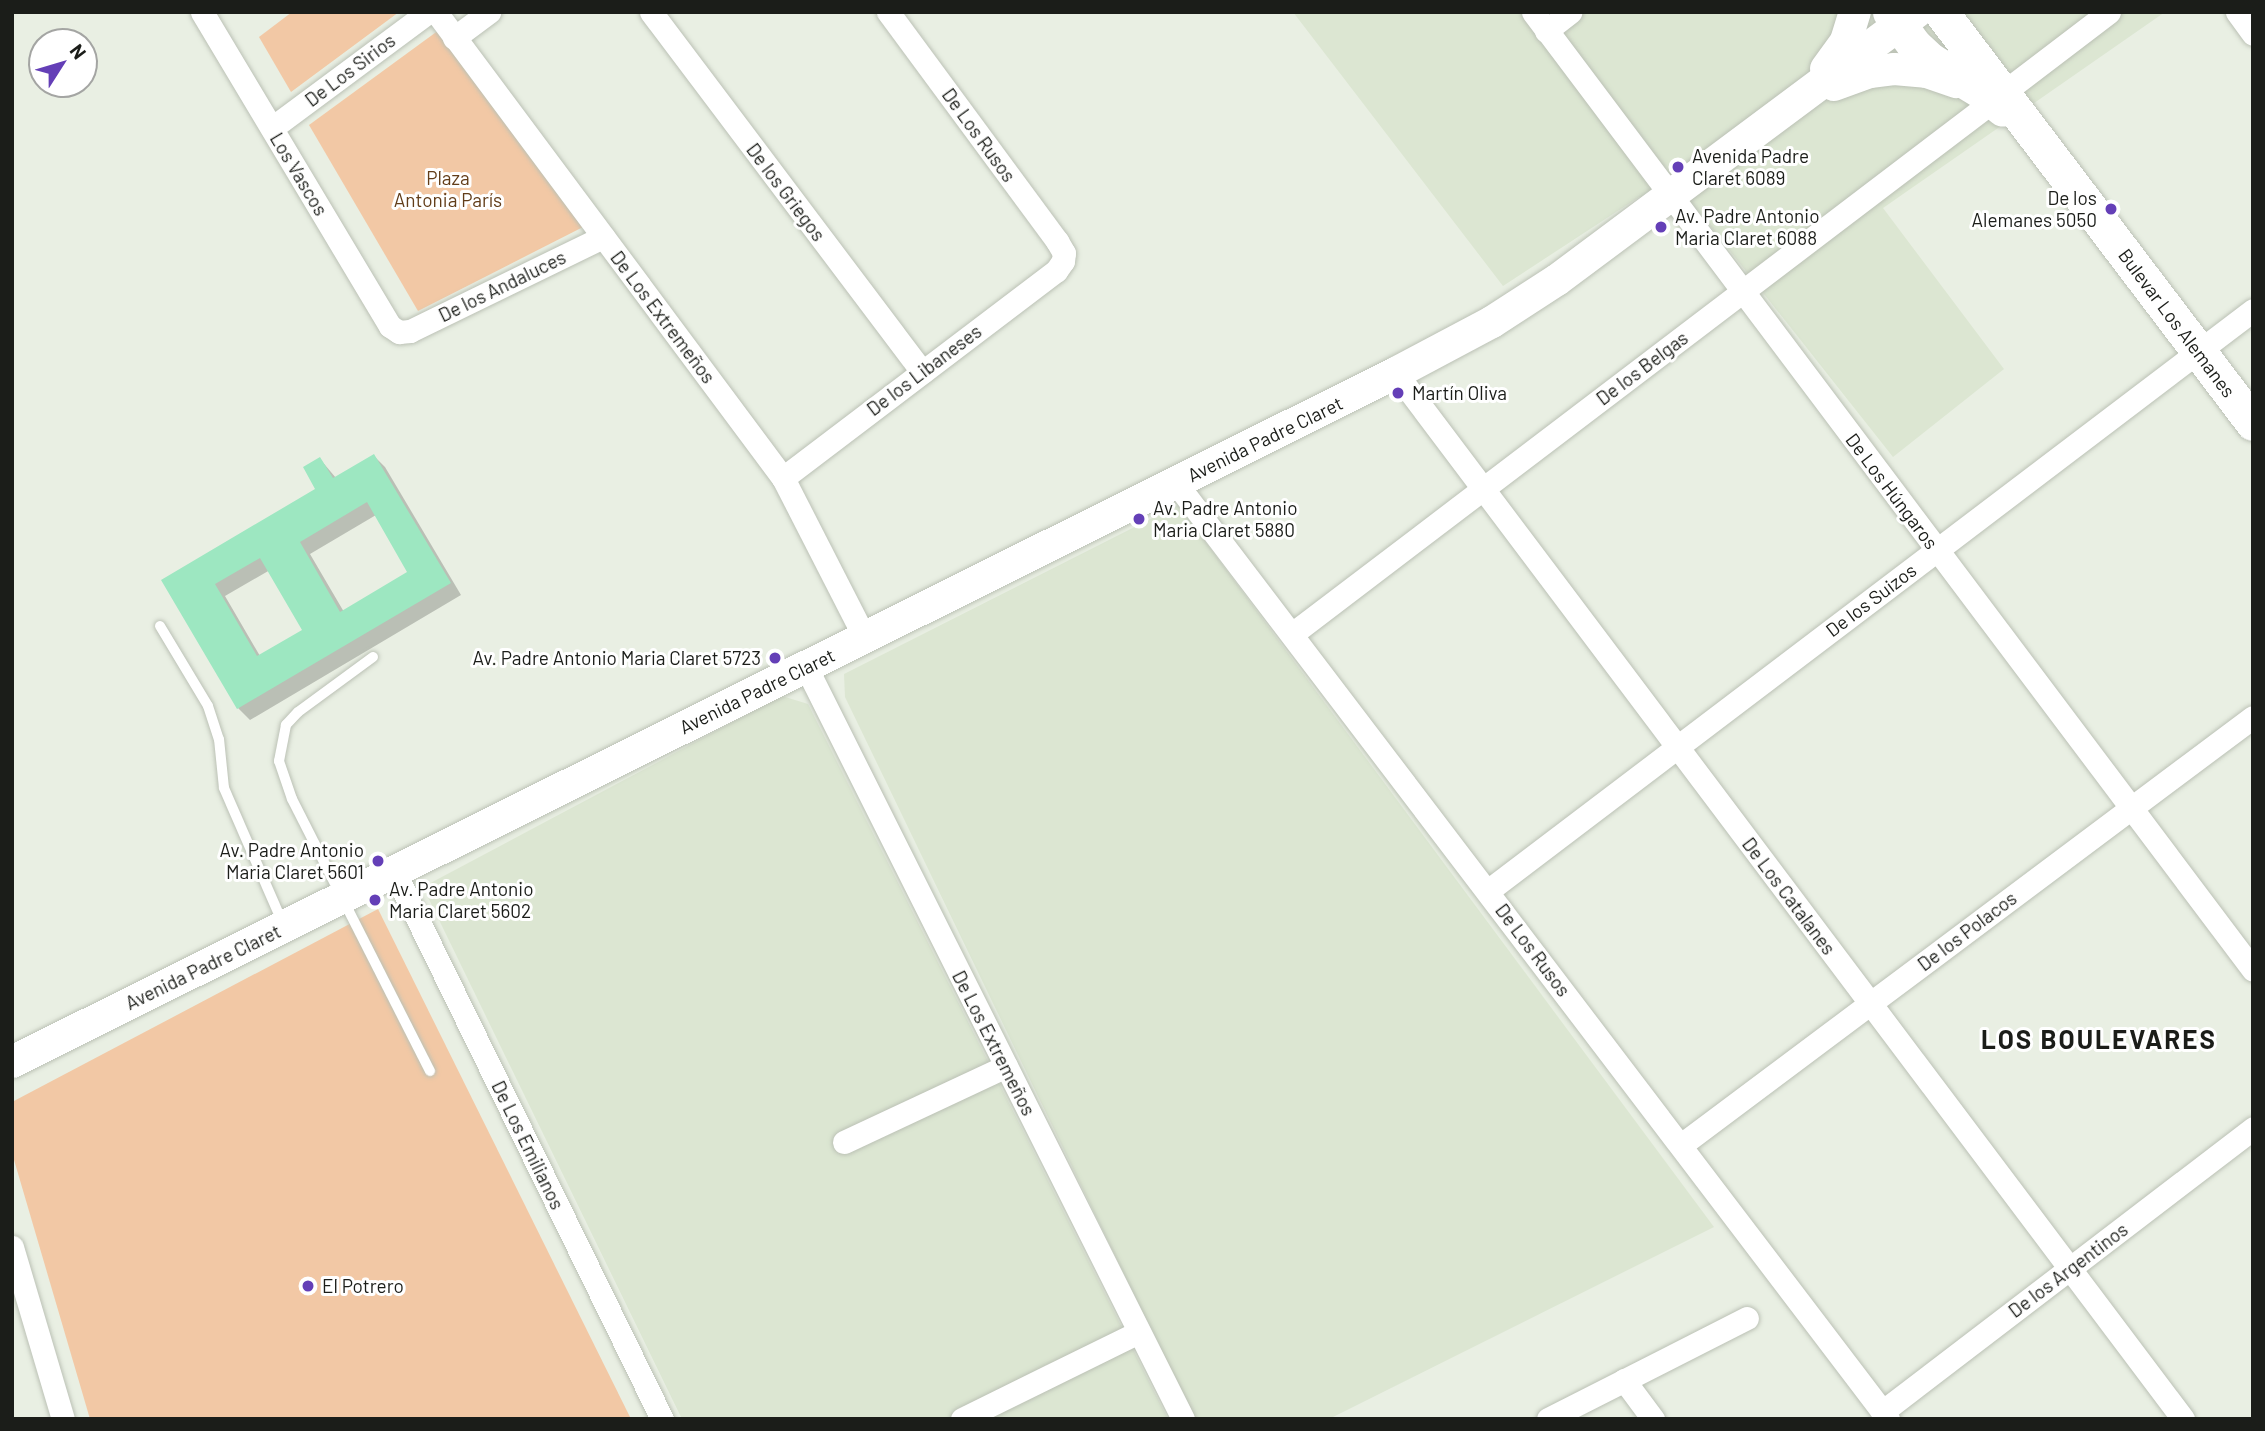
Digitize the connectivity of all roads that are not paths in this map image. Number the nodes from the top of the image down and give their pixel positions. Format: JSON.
{"nodes":[{"id":1,"x":202,"y":12,"type":"edge"},
{"id":2,"x":428,"y":12,"type":"edge"},
{"id":3,"x":436,"y":12,"type":"edge"},
{"id":4,"x":489,"y":12,"type":"edge"},
{"id":5,"x":651,"y":12,"type":"edge"},
{"id":6,"x":888,"y":12,"type":"edge"},
{"id":7,"x":1570,"y":12,"type":"edge"},
{"id":8,"x":1855,"y":12,"type":"edge"},
{"id":9,"x":1941,"y":12,"type":"edge"},
{"id":10,"x":2109,"y":12,"type":"edge"},
{"id":11,"x":2237,"y":12,"type":"edge"},
{"id":12,"x":1902,"y":17,"type":"edge"},
{"id":13,"x":1539,"y":21,"type":"edge"},
{"id":14,"x":2253,"y":34,"type":"edge"},
{"id":15,"x":454,"y":38,"type":"junction"},
{"id":16,"x":1993,"y":95,"type":"junction"},
{"id":17,"x":1783,"y":111,"type":"junction"},
{"id":18,"x":272,"y":128,"type":"junction"},
{"id":19,"x":1670,"y":196,"type":"junction"},
{"id":20,"x":603,"y":237,"type":"junction"},
{"id":21,"x":1063,"y":261,"type":"joint"},
{"id":22,"x":1742,"y":292,"type":"junction"},
{"id":23,"x":2253,"y":310,"type":"edge"},
{"id":24,"x":399,"y":332,"type":"joint"},
{"id":25,"x":2199,"y":351,"type":"junction"},
{"id":26,"x":922,"y":372,"type":"junction"},
{"id":27,"x":1396,"y":373,"type":"junction"},
{"id":28,"x":2253,"y":423,"type":"edge"},
{"id":29,"x":783,"y":478,"type":"junction"},
{"id":30,"x":1176,"y":483,"type":"junction"},
{"id":31,"x":1483,"y":489,"type":"junction"},
{"id":32,"x":1936,"y":550,"type":"junction"},
{"id":33,"x":159,"y":626,"type":"dead end"},
{"id":34,"x":1292,"y":635,"type":"junction"},
{"id":35,"x":865,"y":638,"type":"junction"},
{"id":36,"x":373,"y":657,"type":"dead end"},
{"id":37,"x":806,"y":667,"type":"junction"},
{"id":38,"x":2253,"y":717,"type":"edge"},
{"id":39,"x":1677,"y":747,"type":"junction"},
{"id":40,"x":2131,"y":808,"type":"junction"},
{"id":41,"x":394,"y":871,"type":"junction"},
{"id":42,"x":1489,"y":890,"type":"junction"},
{"id":43,"x":344,"y":897,"type":"junction"},
{"id":44,"x":284,"y":926,"type":"junction"},
{"id":45,"x":2253,"y":970,"type":"edge"},
{"id":46,"x":1870,"y":1004,"type":"junction"},
{"id":47,"x":12,"y":1062,"type":"edge"},
{"id":48,"x":1006,"y":1066,"type":"junction"},
{"id":49,"x":430,"y":1071,"type":"dead end"},
{"id":50,"x":2253,"y":1128,"type":"edge"},
{"id":51,"x":844,"y":1142,"type":"dead end"},
{"id":52,"x":1681,"y":1145,"type":"junction"},
{"id":53,"x":12,"y":1247,"type":"edge"},
{"id":54,"x":2070,"y":1268,"type":"junction"},
{"id":55,"x":1747,"y":1318,"type":"dead end"},
{"id":56,"x":1139,"y":1332,"type":"junction"},
{"id":57,"x":1624,"y":1380,"type":"junction"},
{"id":58,"x":1885,"y":1415,"type":"edge"},
{"id":59,"x":62,"y":1419,"type":"edge"},
{"id":60,"x":662,"y":1419,"type":"edge"},
{"id":61,"x":962,"y":1419,"type":"edge"},
{"id":62,"x":1183,"y":1419,"type":"edge"},
{"id":63,"x":1548,"y":1419,"type":"edge"},
{"id":64,"x":1653,"y":1419,"type":"edge"},
{"id":65,"x":2183,"y":1419,"type":"edge"}],
"edges":[{"from":1,"to":18,"type":"street","name":"Los Vascos"},
{"from":2,"to":18,"type":"street","name":"De Los Sirios"},
{"from":3,"to":15,"type":"street","name":"De Los Extremeños"},
{"from":4,"to":15,"type":"street"},
{"from":5,"to":26,"type":"street","name":"De los Griegos"},
{"from":6,"to":21,"type":"street","name":"De Los Rusos"},
{"from":7,"to":13,"type":"street"},
{"from":8,"to":17,"type":"main road"},
{"from":9,"to":16,"type":"main road","name":"Bulevar Los Alemanes"},
{"from":10,"to":16,"type":"street","name":"De los Belgas"},
{"from":11,"to":14,"type":"street"},
{"from":12,"to":16,"type":"main road","name":"Bulevar Los Alemanes"},
{"from":12,"to":17,"type":"main road","name":"Avenida Padre Claret"},
{"from":13,"to":19,"type":"street","name":"De Los Húngaros"},
{"from":15,"to":20,"type":"street","name":"De Los Extremeños"},
{"from":16,"to":17,"type":"main road"},
{"from":16,"to":22,"type":"street","name":"De los Belgas"},
{"from":16,"to":25,"type":"main road","name":"Bulevar Los Alemanes"},
{"from":17,"to":19,"type":"main road","name":"Avenida Padre Claret"},
{"from":18,"to":24,"type":"street","name":"Los Vascos"},
{"from":19,"to":22,"type":"street","name":"De Los Húngaros"},
{"from":19,"to":27,"type":"main road","name":"Avenida Padre Claret"},
{"from":20,"to":24,"type":"street","name":"De los Andaluces"},
{"from":20,"to":29,"type":"street","name":"De Los Extremeños"},
{"from":21,"to":26,"type":"street","name":"De los Libaneses"},
{"from":22,"to":31,"type":"street","name":"De los Belgas"},
{"from":22,"to":32,"type":"street","name":"De Los Húngaros"},
{"from":23,"to":25,"type":"street","name":"De los Suizos"},
{"from":25,"to":28,"type":"main road","name":"Bulevar Los Alemanes"},
{"from":25,"to":32,"type":"street","name":"De los Suizos"},
{"from":26,"to":29,"type":"street","name":"De los Libaneses"},
{"from":27,"to":30,"type":"main road","name":"Avenida Padre Claret"},
{"from":27,"to":31,"type":"street","name":"De Los Catalanes"},
{"from":29,"to":35,"type":"street","name":"De Los Extremeños"},
{"from":30,"to":34,"type":"street","name":"De Los Rusos"},
{"from":30,"to":35,"type":"main road","name":"Avenida Padre Claret"},
{"from":31,"to":34,"type":"street","name":"De los Belgas"},
{"from":31,"to":39,"type":"street","name":"De Los Catalanes"},
{"from":32,"to":39,"type":"street","name":"De los Suizos"},
{"from":32,"to":40,"type":"street","name":"De Los Húngaros"},
{"from":33,"to":44,"type":"lane"},
{"from":34,"to":42,"type":"street","name":"De Los Rusos"},
{"from":35,"to":37,"type":"main road","name":"Avenida Padre Claret"},
{"from":36,"to":43,"type":"lane"},
{"from":37,"to":41,"type":"main road","name":"Avenida Padre Claret"},
{"from":37,"to":48,"type":"street","name":"De Los Extremeños"},
{"from":38,"to":40,"type":"street","name":"De los Polacos"},
{"from":39,"to":42,"type":"street","name":"De los Suizos"},
{"from":39,"to":46,"type":"street","name":"De Los Catalanes"},
{"from":40,"to":45,"type":"street","name":"De Los Húngaros"},
{"from":40,"to":46,"type":"street","name":"De los Polacos"},
{"from":41,"to":43,"type":"main road","name":"Avenida Padre Claret"},
{"from":41,"to":60,"type":"street","name":"De Los Emilianos"},
{"from":42,"to":52,"type":"street","name":"De Los Rusos"},
{"from":43,"to":44,"type":"main road","name":"Avenida Padre Claret"},
{"from":43,"to":49,"type":"lane"},
{"from":44,"to":47,"type":"main road","name":"Avenida Padre Claret"},
{"from":46,"to":52,"type":"street","name":"De los Polacos"},
{"from":46,"to":54,"type":"street","name":"De Los Catalanes"},
{"from":48,"to":51,"type":"street"},
{"from":48,"to":56,"type":"street","name":"De Los Extremeños"},
{"from":50,"to":54,"type":"street","name":"De los Argentinos"},
{"from":52,"to":58,"type":"street","name":"De Los Rusos"},
{"from":53,"to":59,"type":"street"},
{"from":54,"to":58,"type":"street","name":"De los Argentinos"},
{"from":54,"to":65,"type":"street","name":"De Los Catalanes"},
{"from":55,"to":57,"type":"street"},
{"from":56,"to":61,"type":"street"},
{"from":56,"to":62,"type":"street","name":"De Los Extremeños"},
{"from":57,"to":63,"type":"street"},
{"from":57,"to":64,"type":"street"}]}
